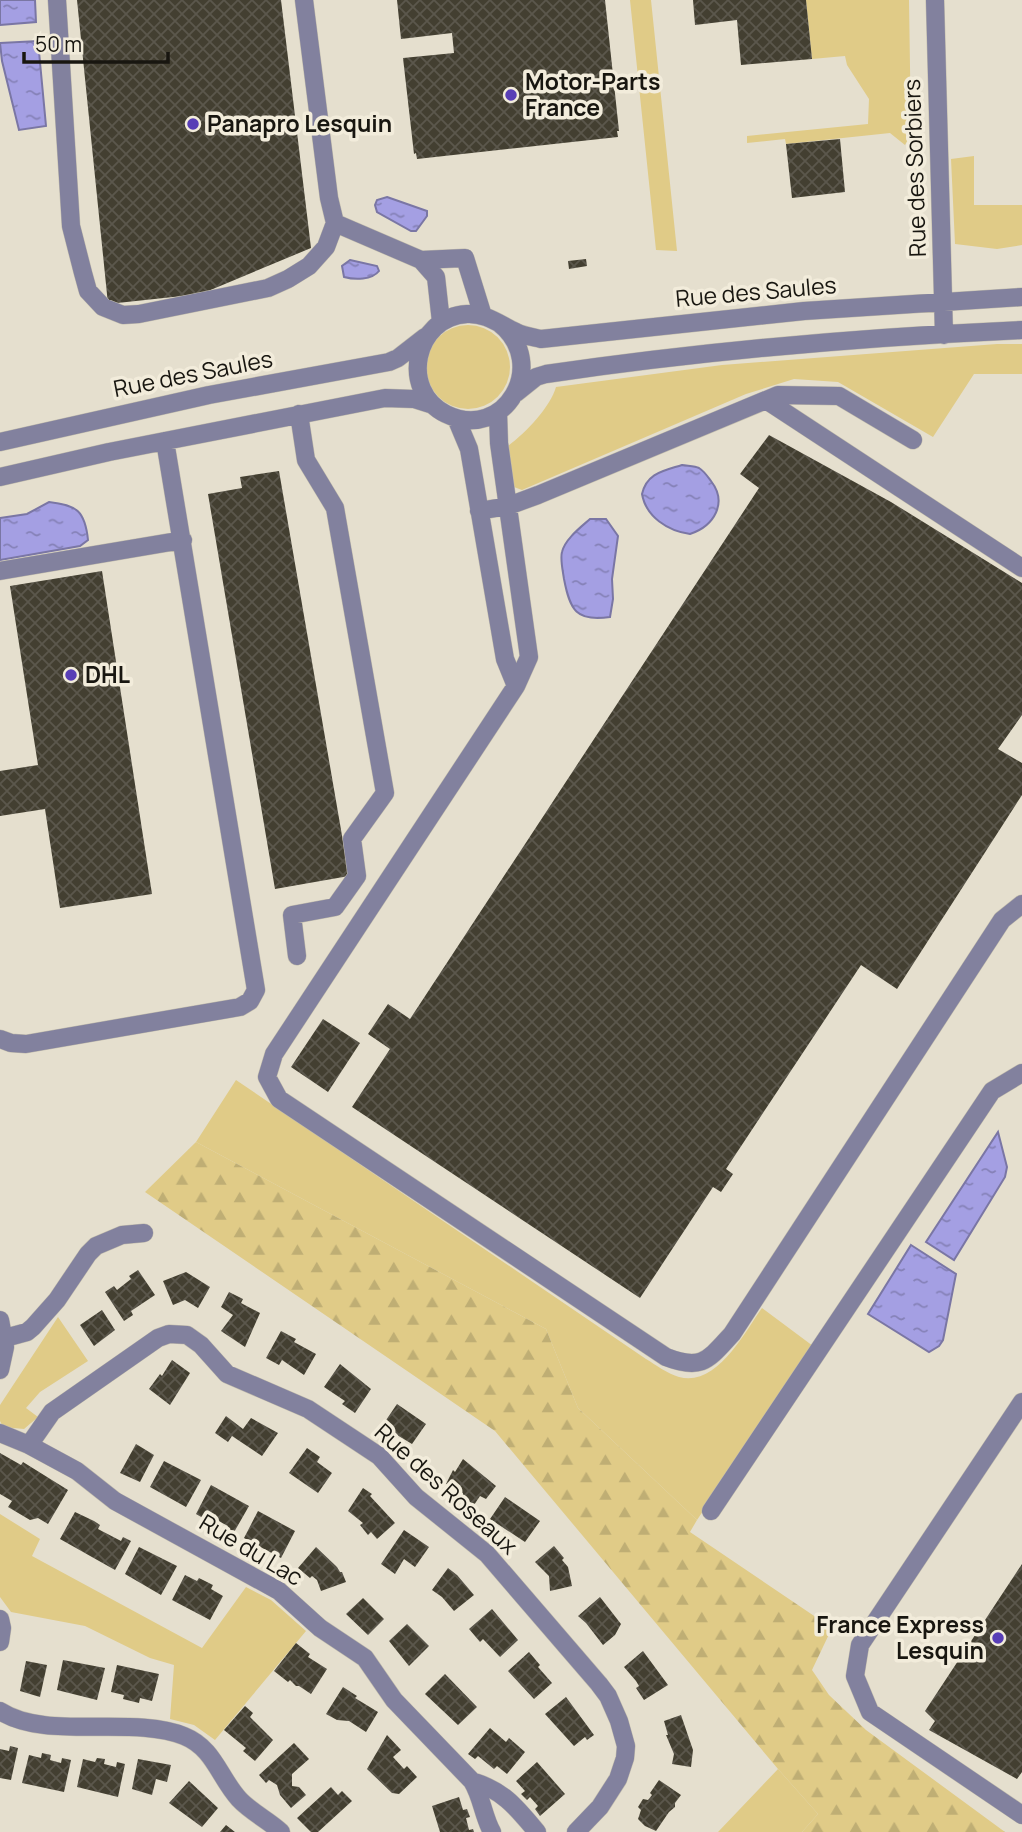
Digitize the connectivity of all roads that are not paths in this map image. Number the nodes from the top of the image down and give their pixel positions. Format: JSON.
{"nodes":[{"id":1,"x":57,"y":0,"type":"edge"},
{"id":2,"x":304,"y":0,"type":"edge"},
{"id":3,"x":935,"y":0,"type":"edge"},
{"id":4,"x":335,"y":223,"type":"junction"},
{"id":5,"x":421,"y":260,"type":"junction"},
{"id":6,"x":1022,"y":297,"type":"edge"},
{"id":7,"x":943,"y":301,"type":"junction"},
{"id":8,"x":491,"y":319,"type":"junction"},
{"id":9,"x":435,"y":328,"type":"junction"},
{"id":10,"x":1022,"y":330,"type":"edge"},
{"id":11,"x":944,"y":335,"type":"junction"},
{"id":12,"x":516,"y":393,"type":"junction"},
{"id":13,"x":766,"y":400,"type":"junction"},
{"id":14,"x":433,"y":405,"type":"junction"},
{"id":15,"x":498,"y":411,"type":"junction"},
{"id":16,"x":299,"y":414,"type":"junction"},
{"id":17,"x":456,"y":418,"type":"junction"},
{"id":18,"x":914,"y":440,"type":"dead end"},
{"id":19,"x":165,"y":441,"type":"junction"},
{"id":20,"x":0,"y":442,"type":"edge"},
{"id":21,"x":0,"y":477,"type":"edge"},
{"id":22,"x":508,"y":506,"type":"junction"},
{"id":23,"x":480,"y":511,"type":"junction"},
{"id":24,"x":183,"y":540,"type":"junction"},
{"id":25,"x":1022,"y":568,"type":"edge"},
{"id":26,"x":0,"y":571,"type":"edge"},
{"id":27,"x":516,"y":686,"type":"junction"},
{"id":28,"x":1022,"y":904,"type":"edge"},
{"id":29,"x":297,"y":956,"type":"dead end"},
{"id":30,"x":0,"y":1039,"type":"edge"},
{"id":31,"x":1022,"y":1074,"type":"edge"},
{"id":32,"x":1022,"y":1086,"type":"edge"},
{"id":33,"x":144,"y":1233,"type":"dead end"},
{"id":34,"x":0,"y":1320,"type":"edge"},
{"id":35,"x":5,"y":1338,"type":"junction"},
{"id":36,"x":0,"y":1370,"type":"edge"},
{"id":37,"x":1022,"y":1402,"type":"edge"},
{"id":38,"x":0,"y":1433,"type":"edge"},
{"id":39,"x":29,"y":1444,"type":"junction"},
{"id":40,"x":711,"y":1511,"type":"dead end"},
{"id":41,"x":0,"y":1619,"type":"edge"},
{"id":42,"x":0,"y":1642,"type":"edge"},
{"id":43,"x":0,"y":1711,"type":"edge"},
{"id":44,"x":472,"y":1781,"type":"junction"},
{"id":45,"x":1022,"y":1815,"type":"edge"},
{"id":46,"x":281,"y":1832,"type":"edge"},
{"id":47,"x":492,"y":1832,"type":"edge"},
{"id":48,"x":537,"y":1832,"type":"edge"},
{"id":49,"x":576,"y":1832,"type":"edge"}],
"edges":[{"from":1,"to":4,"type":"street"},
{"from":2,"to":4,"type":"street"},
{"from":3,"to":7,"type":"street","name":"Rue des Sorbiers"},
{"from":4,"to":5,"type":"street"},
{"from":5,"to":8,"type":"street"},
{"from":5,"to":9,"type":"street"},
{"from":6,"to":7,"type":"street","name":"Rue des Saules"},
{"from":7,"to":8,"type":"street","name":"Rue des Saules"},
{"from":7,"to":11,"type":"street","name":"Rue des Sorbiers"},
{"from":8,"to":9,"type":"street","name":"Rue des Saules"},
{"from":8,"to":12,"type":"street"},
{"from":9,"to":14,"type":"street"},
{"from":9,"to":20,"type":"street","name":"Rue des Saules"},
{"from":10,"to":11,"type":"street"},
{"from":11,"to":12,"type":"street"},
{"from":12,"to":15,"type":"street"},
{"from":13,"to":18,"type":"street"},
{"from":13,"to":22,"type":"street"},
{"from":13,"to":25,"type":"street"},
{"from":14,"to":16,"type":"street"},
{"from":14,"to":17,"type":"street"},
{"from":15,"to":17,"type":"street"},
{"from":15,"to":22,"type":"street"},
{"from":16,"to":19,"type":"street"},
{"from":16,"to":29,"type":"street"},
{"from":17,"to":23,"type":"street"},
{"from":19,"to":21,"type":"street"},
{"from":19,"to":24,"type":"street"},
{"from":22,"to":23,"type":"street"},
{"from":22,"to":27,"type":"street"},
{"from":23,"to":27,"type":"street"},
{"from":24,"to":26,"type":"street"},
{"from":24,"to":30,"type":"street"},
{"from":27,"to":28,"type":"street"},
{"from":31,"to":32,"type":"street"},
{"from":31,"to":40,"type":"street"},
{"from":33,"to":35,"type":"street"},
{"from":34,"to":35,"type":"street"},
{"from":35,"to":36,"type":"street"},
{"from":37,"to":45,"type":"street"},
{"from":38,"to":39,"type":"street","name":"Rue du Lac"},
{"from":39,"to":44,"type":"street","name":"Rue du Lac"},
{"from":39,"to":49,"type":"street","name":"Rue des Roseaux"},
{"from":41,"to":42,"type":"street"},
{"from":43,"to":46,"type":"street"},
{"from":44,"to":47,"type":"street","name":"Rue du Lac"},
{"from":44,"to":48,"type":"street","name":"Rue du Lac"}]}
